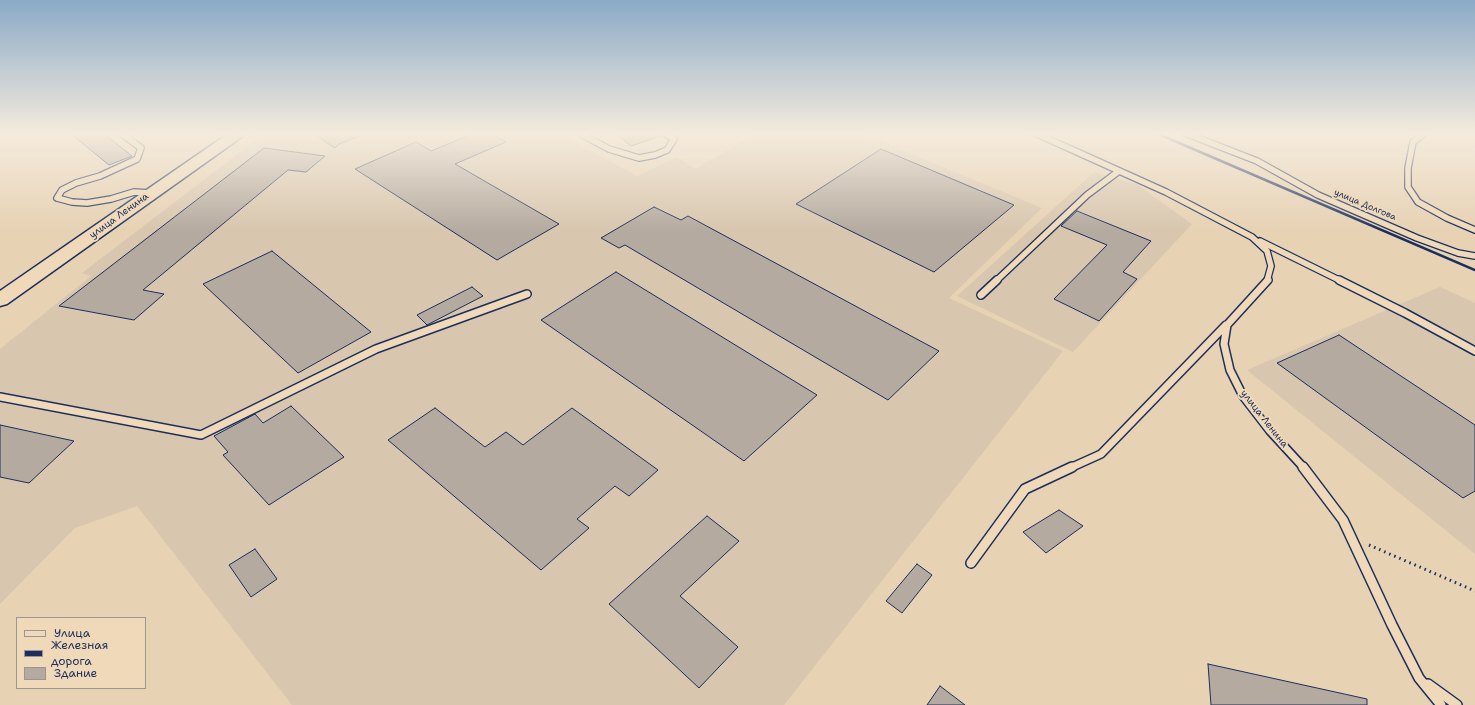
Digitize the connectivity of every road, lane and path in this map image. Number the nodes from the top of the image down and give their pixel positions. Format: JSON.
{"nodes":[{"id":1,"x":122,"y":166,"type":"edge"},
{"id":2,"x":189,"y":166,"type":"edge"},
{"id":3,"x":1108,"y":166,"type":"edge"},
{"id":4,"x":1266,"y":166,"type":"edge"},
{"id":5,"x":1408,"y":166,"type":"edge"},
{"id":6,"x":1119,"y":171,"type":"junction"},
{"id":7,"x":150,"y":193,"type":"junction"},
{"id":8,"x":1475,"y":230,"type":"edge"},
{"id":9,"x":1252,"y":237,"type":"junction"},
{"id":10,"x":1475,"y":256,"type":"edge"},
{"id":11,"x":527,"y":294,"type":"dead end"},
{"id":12,"x":981,"y":295,"type":"dead end"},
{"id":13,"x":0,"y":300,"type":"edge"},
{"id":14,"x":1226,"y":325,"type":"junction"},
{"id":15,"x":1475,"y":351,"type":"edge"},
{"id":16,"x":0,"y":397,"type":"edge"},
{"id":17,"x":1351,"y":537,"type":"junction"},
{"id":18,"x":971,"y":563,"type":"dead end"},
{"id":19,"x":1475,"y":591,"type":"edge"},
{"id":20,"x":1419,"y":678,"type":"junction"},
{"id":21,"x":1441,"y":705,"type":"edge"},
{"id":22,"x":1457,"y":705,"type":"edge"}],
"edges":[{"from":1,"to":7,"type":"lane"},
{"from":2,"to":7,"type":"main road","name":"улица Ленина"},
{"from":3,"to":6,"type":"lane"},
{"from":4,"to":10,"type":"lane","name":"улица Долгова"},
{"from":5,"to":8,"type":"lane"},
{"from":6,"to":9,"type":"lane"},
{"from":6,"to":12,"type":"lane"},
{"from":7,"to":13,"type":"main road","name":"улица Ленина"},
{"from":9,"to":14,"type":"lane"},
{"from":9,"to":15,"type":"lane"},
{"from":11,"to":16,"type":"lane"},
{"from":14,"to":17,"type":"lane","name":"улица Ленина"},
{"from":14,"to":18,"type":"lane"},
{"from":17,"to":19,"type":"path"},
{"from":17,"to":20,"type":"lane","name":"улица Ленина"},
{"from":20,"to":21,"type":"lane","name":"улица Ленина"},
{"from":20,"to":22,"type":"lane"}]}
